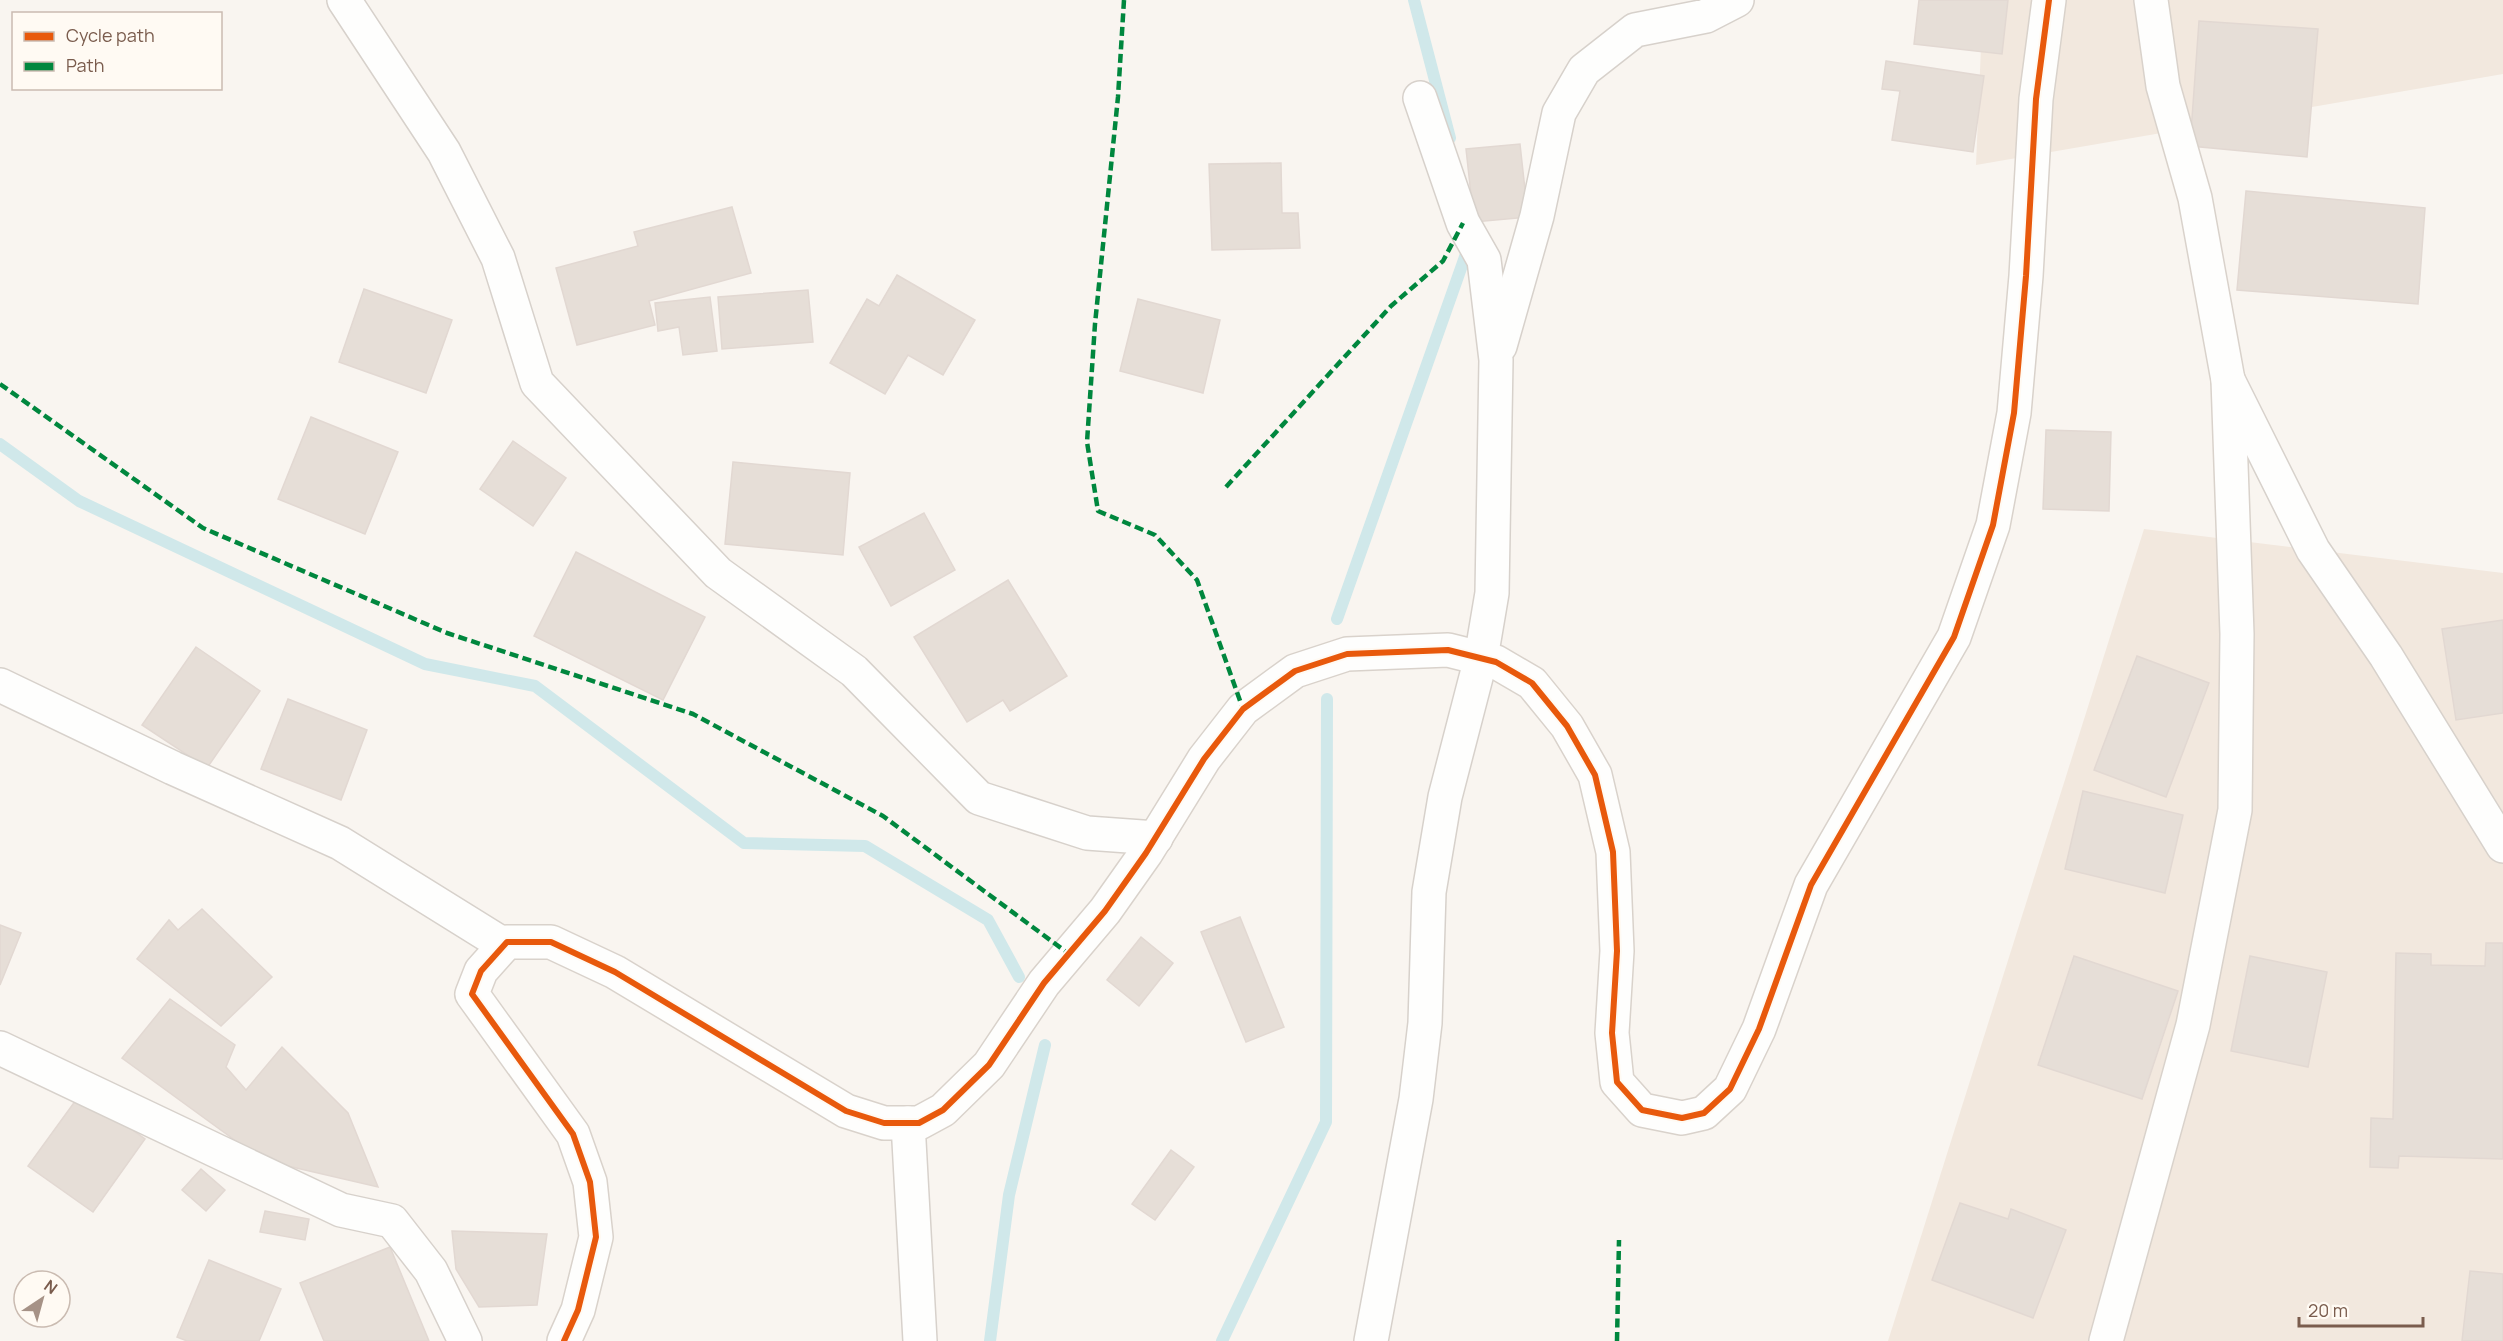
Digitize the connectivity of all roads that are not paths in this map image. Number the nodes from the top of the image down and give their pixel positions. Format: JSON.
{"nodes":[{"id":1,"x":344,"y":0,"type":"edge"},
{"id":2,"x":1737,"y":0,"type":"edge"},
{"id":3,"x":2049,"y":0,"type":"edge"},
{"id":4,"x":2151,"y":0,"type":"edge"},
{"id":5,"x":1420,"y":98,"type":"dead end"},
{"id":6,"x":1496,"y":360,"type":"junction"},
{"id":7,"x":2228,"y":380,"type":"junction"},
{"id":8,"x":1481,"y":658,"type":"junction"},
{"id":9,"x":0,"y":686,"type":"edge"},
{"id":10,"x":1156,"y":838,"type":"junction"},
{"id":11,"x":2503,"y":846,"type":"edge"},
{"id":12,"x":504,"y":945,"type":"junction"},
{"id":13,"x":0,"y":1048,"type":"edge"},
{"id":14,"x":908,"y":1123,"type":"junction"},
{"id":15,"x":465,"y":1341,"type":"edge"},
{"id":16,"x":564,"y":1341,"type":"edge"},
{"id":17,"x":920,"y":1341,"type":"edge"},
{"id":18,"x":1371,"y":1341,"type":"edge"},
{"id":19,"x":2106,"y":1341,"type":"edge"}],
"edges":[{"from":1,"to":10,"type":"street"},
{"from":2,"to":6,"type":"street"},
{"from":3,"to":8,"type":"street"},
{"from":4,"to":7,"type":"street"},
{"from":5,"to":6,"type":"street"},
{"from":6,"to":8,"type":"street"},
{"from":7,"to":11,"type":"street"},
{"from":7,"to":19,"type":"street"},
{"from":8,"to":10,"type":"street"},
{"from":8,"to":18,"type":"street"},
{"from":9,"to":12,"type":"street"},
{"from":10,"to":14,"type":"street"},
{"from":12,"to":14,"type":"street"},
{"from":12,"to":16,"type":"street"},
{"from":13,"to":15,"type":"street"},
{"from":14,"to":17,"type":"street"}]}
